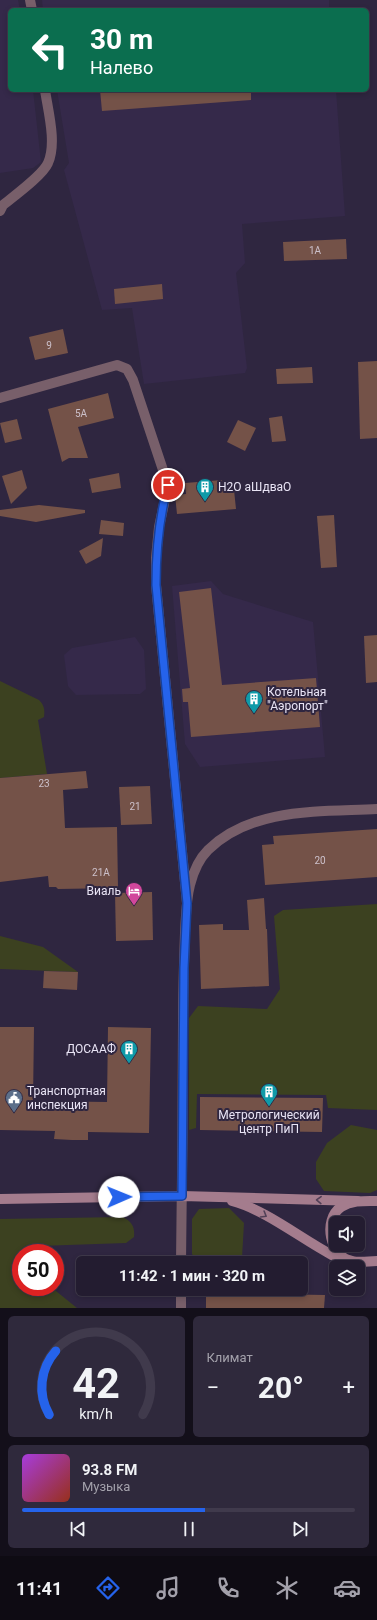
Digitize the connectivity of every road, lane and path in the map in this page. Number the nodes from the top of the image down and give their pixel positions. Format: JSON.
{"nodes":[{"id":1,"x":44,"y":92,"type":"edge"},
{"id":2,"x":0,"y":211,"type":"edge"},
{"id":3,"x":0,"y":398,"type":"edge"},
{"id":4,"x":377,"y":809,"type":"edge"},
{"id":5,"x":187,"y":903,"type":"junction"},
{"id":6,"x":182,"y":1196,"type":"junction"},
{"id":7,"x":214,"y":1197,"type":"junction"},
{"id":8,"x":0,"y":1199,"type":"edge"},
{"id":9,"x":358,"y":1201,"type":"junction"},
{"id":10,"x":377,"y":1201,"type":"edge"},
{"id":11,"x":182,"y":1256,"type":"edge"},
{"id":12,"x":346,"y":1260,"type":"edge"},
{"id":13,"x":350,"y":1260,"type":"edge"},
{"id":14,"x":365,"y":1261,"type":"edge"},
{"id":15,"x":377,"y":1261,"type":"edge"},
{"id":16,"x":181,"y":1296,"type":"edge"},
{"id":17,"x":181,"y":1308,"type":"edge"}],
"edges":[{"from":1,"to":2,"type":"street"},
{"from":3,"to":5,"type":"street"},
{"from":4,"to":5,"type":"street"},
{"from":5,"to":6,"type":"street"},
{"from":6,"to":7,"type":"main road"},
{"from":6,"to":8,"type":"main road"},
{"from":6,"to":11,"type":"street"},
{"from":9,"to":7,"type":"main road","one_way":true},
{"from":7,"to":12,"type":"main road","one_way":true},
{"from":9,"to":10,"type":"main road"},
{"from":9,"to":13,"type":"main road"},
{"from":14,"to":15,"type":"main road"},
{"from":16,"to":17,"type":"street"}]}
